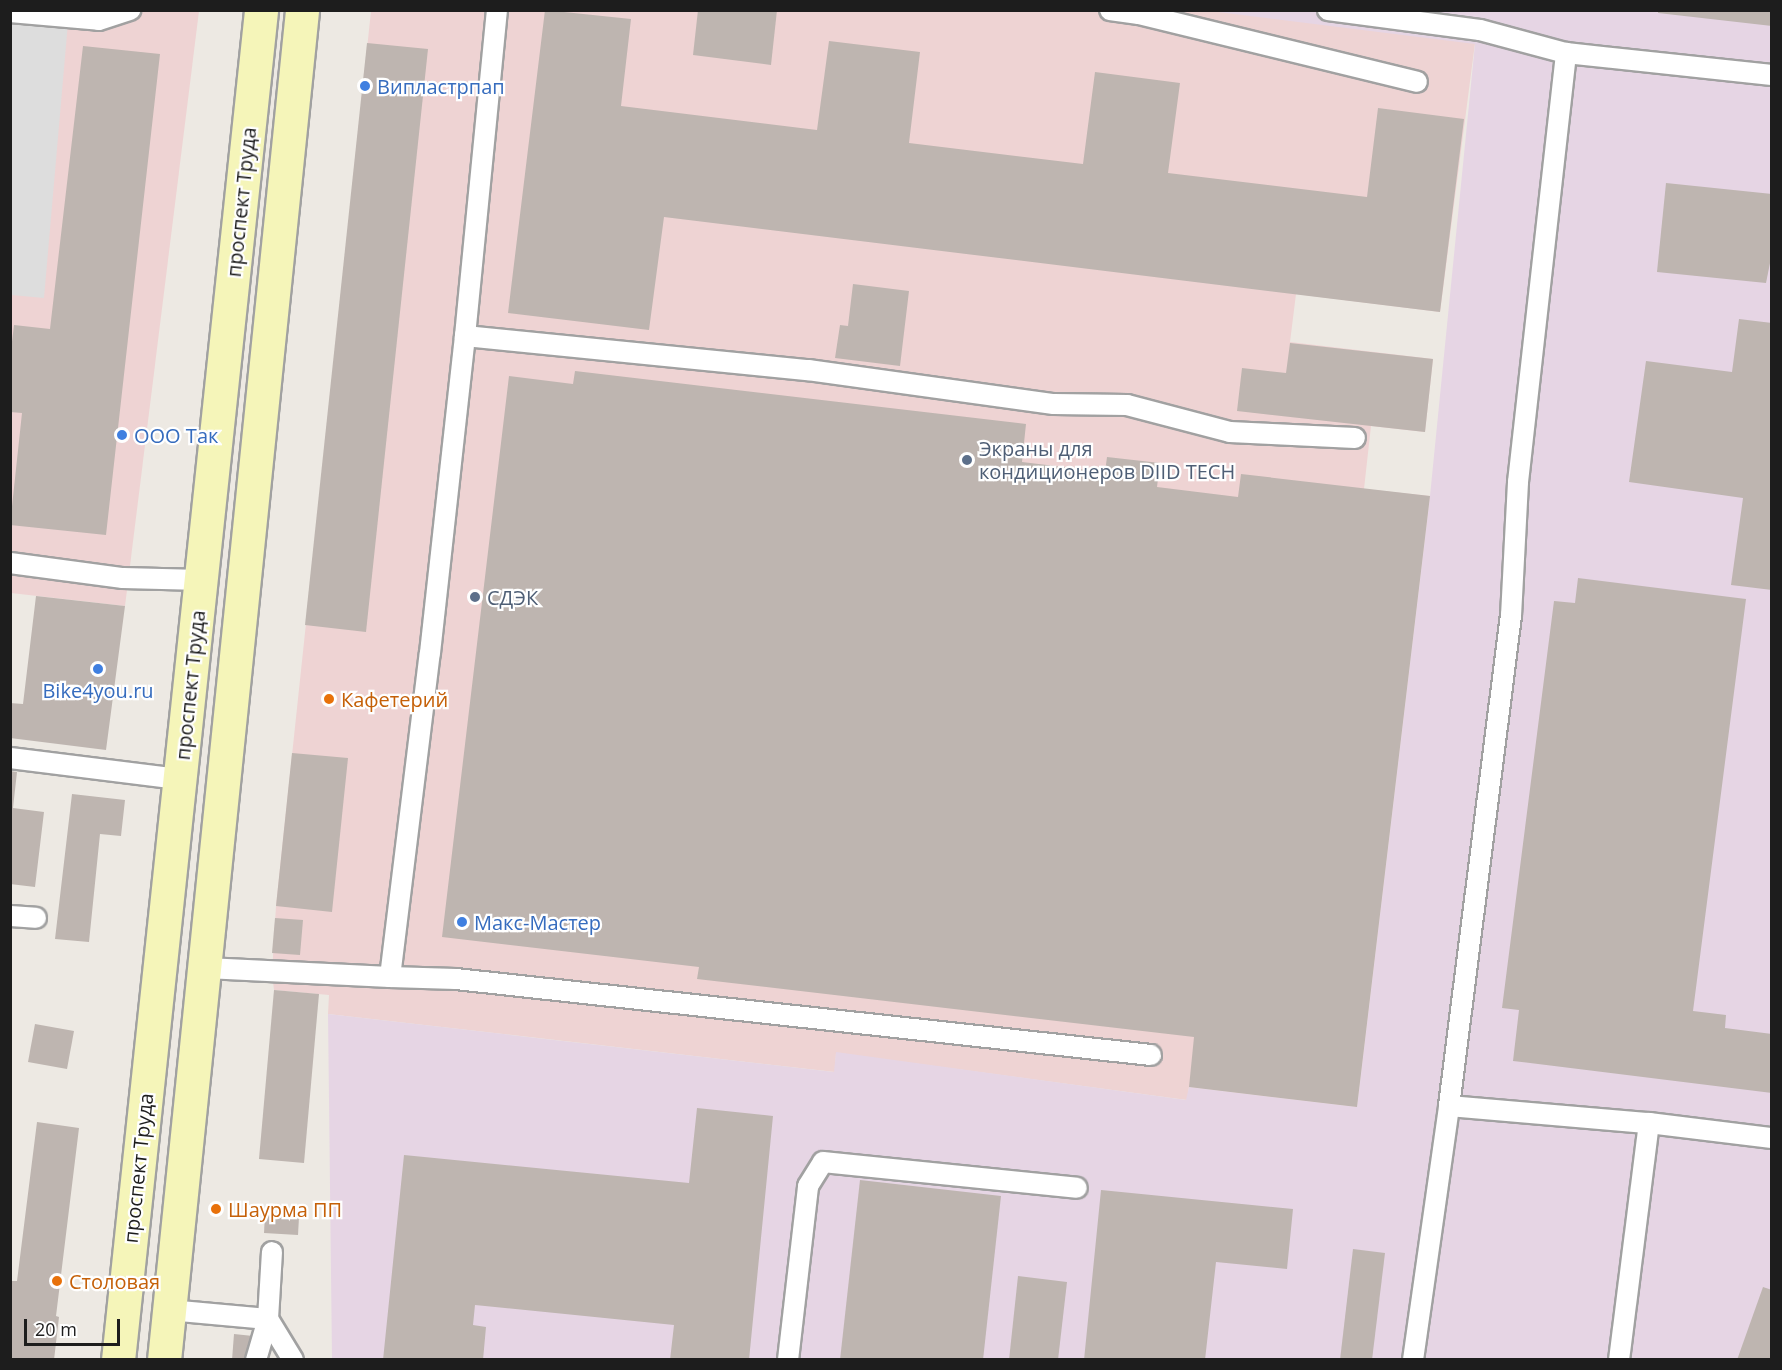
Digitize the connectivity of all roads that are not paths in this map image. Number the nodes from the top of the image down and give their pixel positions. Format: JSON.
{"nodes":[{"id":1,"x":130,"y":10,"type":"edge"},
{"id":2,"x":261,"y":10,"type":"edge"},
{"id":3,"x":302,"y":10,"type":"edge"},
{"id":4,"x":497,"y":10,"type":"edge"},
{"id":5,"x":1110,"y":10,"type":"edge"},
{"id":6,"x":1328,"y":10,"type":"edge"},
{"id":7,"x":10,"y":12,"type":"edge"},
{"id":8,"x":1566,"y":53,"type":"junction"},
{"id":9,"x":1772,"y":75,"type":"edge"},
{"id":10,"x":1417,"y":82,"type":"dead end"},
{"id":11,"x":465,"y":336,"type":"junction"},
{"id":12,"x":1354,"y":438,"type":"dead end"},
{"id":13,"x":10,"y":563,"type":"edge"},
{"id":14,"x":201,"y":580,"type":"junction"},
{"id":15,"x":10,"y":758,"type":"edge"},
{"id":16,"x":180,"y":779,"type":"junction"},
{"id":17,"x":10,"y":916,"type":"edge"},
{"id":18,"x":36,"y":918,"type":"dead end"},
{"id":19,"x":206,"y":968,"type":"junction"},
{"id":20,"x":390,"y":977,"type":"junction"},
{"id":21,"x":1151,"y":1055,"type":"dead end"},
{"id":22,"x":1449,"y":1106,"type":"junction"},
{"id":23,"x":1649,"y":1123,"type":"junction"},
{"id":24,"x":1772,"y":1138,"type":"edge"},
{"id":25,"x":1077,"y":1188,"type":"dead end"},
{"id":26,"x":272,"y":1252,"type":"dead end"},
{"id":27,"x":169,"y":1310,"type":"junction"},
{"id":28,"x":268,"y":1319,"type":"junction"},
{"id":29,"x":118,"y":1359,"type":"edge"},
{"id":30,"x":164,"y":1359,"type":"edge"},
{"id":31,"x":256,"y":1359,"type":"edge"},
{"id":32,"x":293,"y":1359,"type":"edge"},
{"id":33,"x":788,"y":1359,"type":"edge"},
{"id":34,"x":1413,"y":1359,"type":"edge"},
{"id":35,"x":1619,"y":1359,"type":"edge"}],
"edges":[{"from":1,"to":7,"type":"lane"},
{"from":2,"to":14,"type":"main road","name":"проспект Труда"},
{"from":3,"to":19,"type":"main road","name":"проспект Труда"},
{"from":4,"to":11,"type":"lane"},
{"from":5,"to":10,"type":"lane"},
{"from":6,"to":8,"type":"lane"},
{"from":8,"to":9,"type":"lane"},
{"from":8,"to":22,"type":"lane"},
{"from":11,"to":12,"type":"lane"},
{"from":11,"to":20,"type":"lane"},
{"from":13,"to":14,"type":"lane"},
{"from":14,"to":16,"type":"main road","name":"проспект Труда"},
{"from":15,"to":16,"type":"lane"},
{"from":16,"to":29,"type":"main road","name":"проспект Труда"},
{"from":17,"to":18,"type":"lane"},
{"from":19,"to":20,"type":"lane"},
{"from":19,"to":27,"type":"main road","name":"проспект Труда"},
{"from":20,"to":21,"type":"lane"},
{"from":22,"to":23,"type":"lane"},
{"from":22,"to":34,"type":"lane"},
{"from":23,"to":24,"type":"lane"},
{"from":23,"to":35,"type":"lane"},
{"from":25,"to":33,"type":"lane"},
{"from":26,"to":28,"type":"lane"},
{"from":27,"to":28,"type":"lane"},
{"from":27,"to":30,"type":"main road","name":"проспект Труда"},
{"from":28,"to":31,"type":"lane"},
{"from":28,"to":32,"type":"lane"}]}
